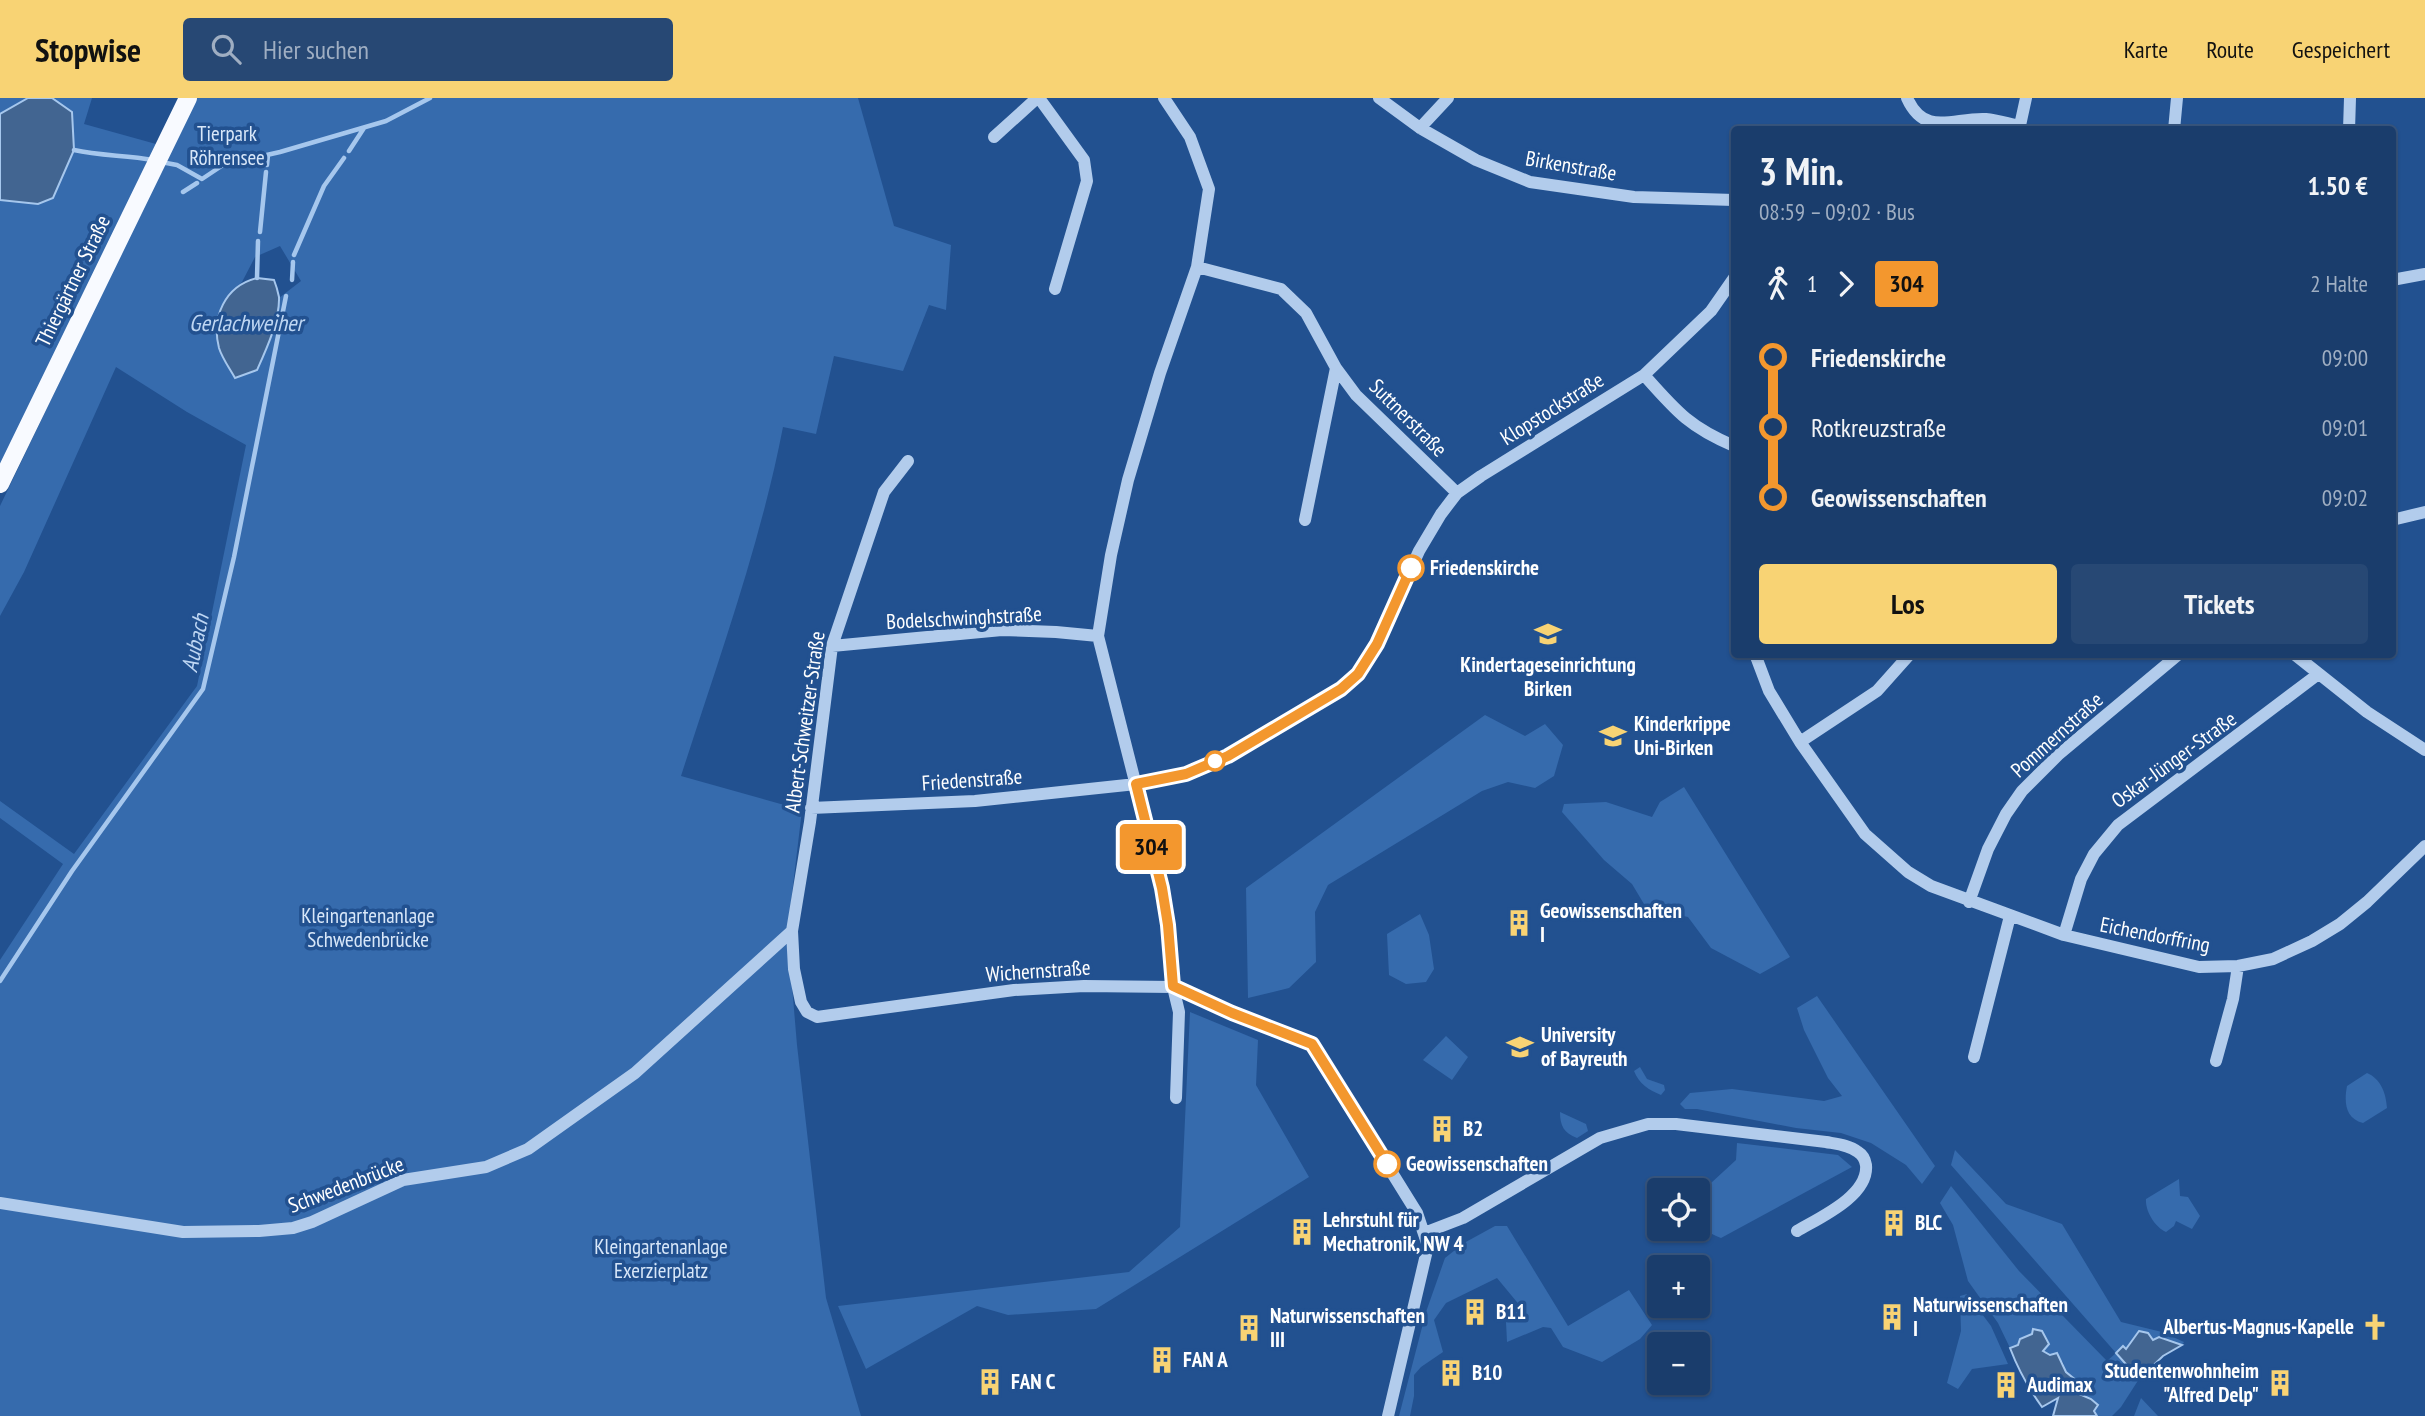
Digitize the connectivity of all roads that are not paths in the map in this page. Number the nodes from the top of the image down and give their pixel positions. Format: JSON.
{"nodes":[{"id":1,"x":188,"y":98,"type":"edge"},
{"id":2,"x":1038,"y":98,"type":"edge"},
{"id":3,"x":1164,"y":98,"type":"edge"},
{"id":4,"x":1379,"y":98,"type":"edge"},
{"id":5,"x":1448,"y":98,"type":"edge"},
{"id":6,"x":1907,"y":98,"type":"edge"},
{"id":7,"x":2026,"y":98,"type":"edge"},
{"id":8,"x":2177,"y":98,"type":"edge"},
{"id":9,"x":2350,"y":98,"type":"edge"},
{"id":10,"x":2013,"y":126,"type":"edge"},
{"id":11,"x":2020,"y":126,"type":"edge"},
{"id":12,"x":2174,"y":126,"type":"edge"},
{"id":13,"x":2349,"y":126,"type":"edge"},
{"id":14,"x":1420,"y":128,"type":"junction"},
{"id":15,"x":993,"y":138,"type":"dead end"},
{"id":16,"x":1731,"y":200,"type":"edge"},
{"id":17,"x":1197,"y":267,"type":"junction"},
{"id":18,"x":2425,"y":274,"type":"edge"},
{"id":19,"x":2396,"y":279,"type":"edge"},
{"id":20,"x":1731,"y":282,"type":"edge"},
{"id":21,"x":1055,"y":289,"type":"dead end"},
{"id":22,"x":1336,"y":369,"type":"junction"},
{"id":23,"x":1644,"y":375,"type":"junction"},
{"id":24,"x":1731,"y":445,"type":"edge"},
{"id":25,"x":908,"y":461,"type":"dead end"},
{"id":26,"x":1481,"y":475,"type":"joint"},
{"id":27,"x":0,"y":484,"type":"edge"},
{"id":28,"x":1457,"y":493,"type":"junction"},
{"id":29,"x":2425,"y":512,"type":"edge"},
{"id":30,"x":2396,"y":519,"type":"edge"},
{"id":31,"x":1306,"y":520,"type":"dead end"},
{"id":32,"x":1098,"y":636,"type":"junction"},
{"id":33,"x":832,"y":646,"type":"junction"},
{"id":34,"x":1757,"y":658,"type":"edge"},
{"id":35,"x":1906,"y":658,"type":"edge"},
{"id":36,"x":2174,"y":658,"type":"edge"},
{"id":37,"x":2298,"y":658,"type":"edge"},
{"id":38,"x":2317,"y":675,"type":"junction"},
{"id":39,"x":1800,"y":742,"type":"junction"},
{"id":40,"x":2425,"y":750,"type":"edge"},
{"id":41,"x":1136,"y":784,"type":"junction"},
{"id":42,"x":811,"y":808,"type":"junction"},
{"id":43,"x":2425,"y":845,"type":"edge"},
{"id":44,"x":1969,"y":902,"type":"junction"},
{"id":45,"x":2010,"y":916,"type":"junction"},
{"id":46,"x":792,"y":931,"type":"junction"},
{"id":47,"x":2064,"y":935,"type":"junction"},
{"id":48,"x":2238,"y":966,"type":"junction"},
{"id":49,"x":1173,"y":986,"type":"junction"},
{"id":50,"x":801,"y":1002,"type":"joint"},
{"id":51,"x":1287,"y":1034,"type":"dead end"},
{"id":52,"x":1973,"y":1057,"type":"dead end"},
{"id":53,"x":2216,"y":1061,"type":"dead end"},
{"id":54,"x":1175,"y":1098,"type":"dead end"},
{"id":55,"x":0,"y":1203,"type":"edge"},
{"id":56,"x":1797,"y":1231,"type":"dead end"},
{"id":57,"x":1424,"y":1233,"type":"junction"},
{"id":58,"x":1388,"y":1416,"type":"edge"}],
"edges":[{"from":1,"to":27,"type":"main road","name":"Thiergärtner Straße"},
{"from":2,"to":15,"type":"street"},
{"from":2,"to":21,"type":"street"},
{"from":3,"to":17,"type":"street"},
{"from":4,"to":14,"type":"street","name":"Birkenstraße"},
{"from":5,"to":14,"type":"street"},
{"from":6,"to":10,"type":"street"},
{"from":7,"to":11,"type":"street"},
{"from":8,"to":12,"type":"street"},
{"from":9,"to":13,"type":"street"},
{"from":14,"to":16,"type":"street","name":"Birkenstraße"},
{"from":17,"to":22,"type":"street","name":"Suttnerstraße"},
{"from":17,"to":32,"type":"street"},
{"from":18,"to":19,"type":"street"},
{"from":20,"to":23,"type":"street","name":"Klopstockstraße"},
{"from":22,"to":28,"type":"street","name":"Suttnerstraße"},
{"from":22,"to":31,"type":"street"},
{"from":23,"to":24,"type":"street"},
{"from":23,"to":26,"type":"street","name":"Klopstockstraße"},
{"from":25,"to":33,"type":"street","name":"Albert-Schweitzer-Straße"},
{"from":26,"to":28,"type":"street","name":"Friedenstraße"},
{"from":28,"to":41,"type":"street","name":"Friedenstraße"},
{"from":29,"to":30,"type":"street"},
{"from":32,"to":33,"type":"street","name":"Bodelschwinghstraße"},
{"from":32,"to":41,"type":"street"},
{"from":33,"to":42,"type":"street","name":"Albert-Schweitzer-Straße"},
{"from":34,"to":39,"type":"street","name":"Eichendorffring"},
{"from":35,"to":39,"type":"street"},
{"from":36,"to":44,"type":"street","name":"Pommernstraße"},
{"from":37,"to":38,"type":"street"},
{"from":38,"to":40,"type":"street"},
{"from":38,"to":47,"type":"street","name":"Oskar-Jünger-Straße"},
{"from":39,"to":44,"type":"street","name":"Eichendorffring"},
{"from":41,"to":42,"type":"street","name":"Friedenstraße"},
{"from":41,"to":49,"type":"street"},
{"from":42,"to":46,"type":"street","name":"Albert-Schweitzer-Straße"},
{"from":43,"to":48,"type":"street","name":"Eichendorffring"},
{"from":44,"to":45,"type":"street","name":"Eichendorffring"},
{"from":45,"to":47,"type":"street","name":"Eichendorffring"},
{"from":45,"to":52,"type":"street"},
{"from":46,"to":50,"type":"street","name":"Albert-Schweitzer-Straße"},
{"from":46,"to":55,"type":"street","name":"Schwedenbrücke"},
{"from":47,"to":48,"type":"street","name":"Eichendorffring"},
{"from":48,"to":53,"type":"street"},
{"from":49,"to":50,"type":"street","name":"Wichernstraße"},
{"from":49,"to":54,"type":"street"},
{"from":51,"to":57,"type":"street"},
{"from":56,"to":57,"type":"street"},
{"from":57,"to":58,"type":"street"}]}
